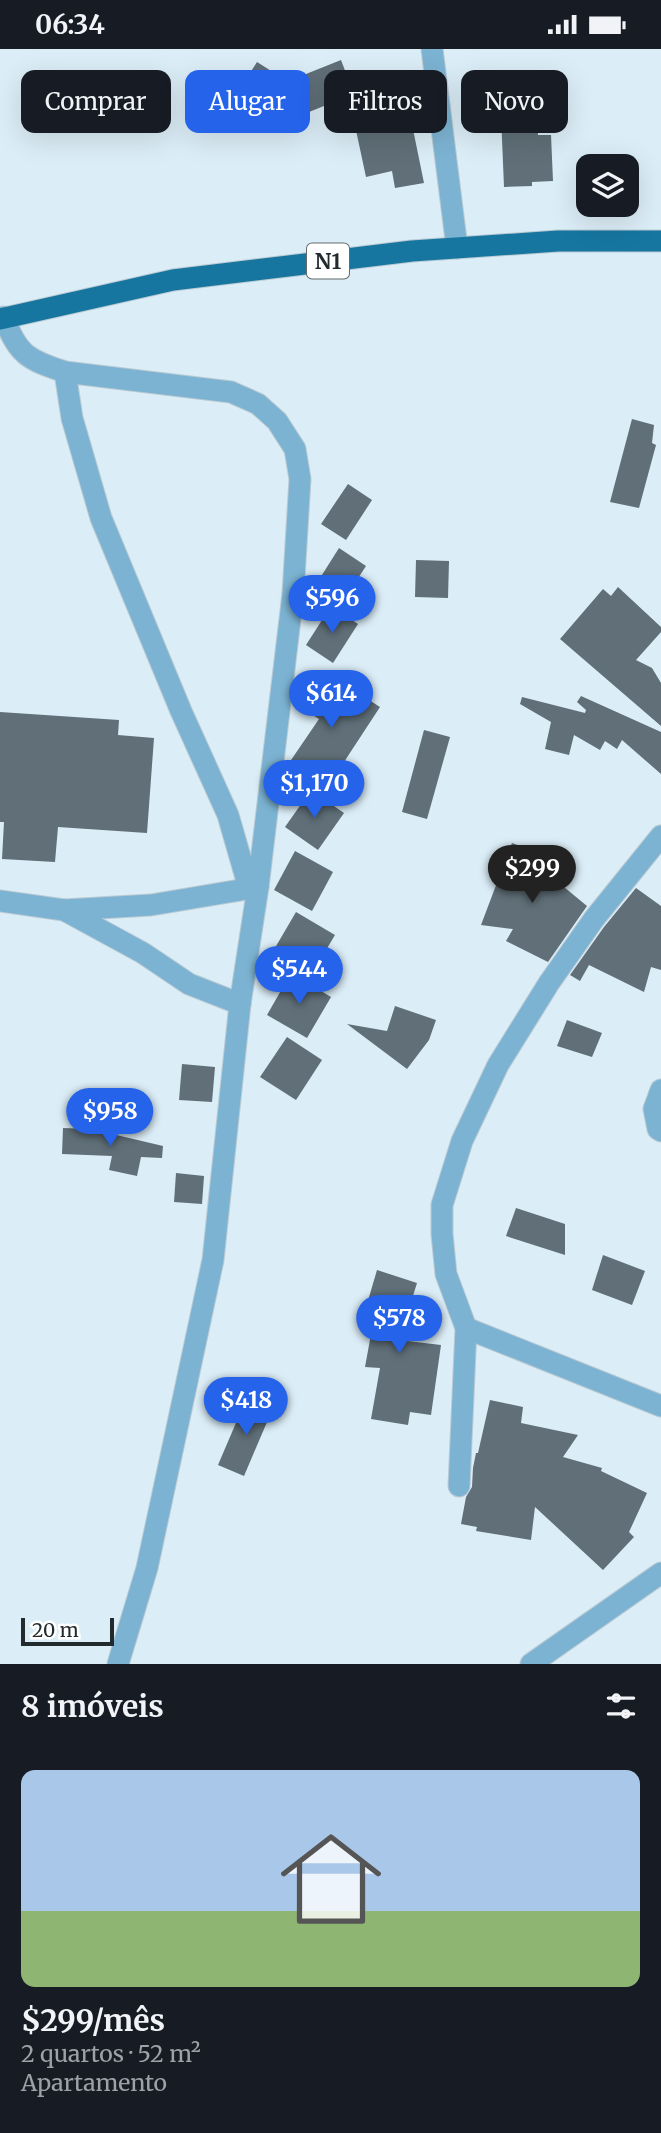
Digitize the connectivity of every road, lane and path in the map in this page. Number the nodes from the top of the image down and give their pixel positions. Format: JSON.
{"nodes":[{"id":1,"x":432,"y":49,"type":"edge"},
{"id":2,"x":661,"y":241,"type":"edge"},
{"id":3,"x":457,"y":248,"type":"junction"},
{"id":4,"x":2,"y":318,"type":"edge"},
{"id":5,"x":65,"y":372,"type":"junction"},
{"id":6,"x":661,"y":837,"type":"edge"},
{"id":7,"x":254,"y":887,"type":"junction"},
{"id":8,"x":0,"y":901,"type":"edge"},
{"id":9,"x":64,"y":910,"type":"junction"},
{"id":10,"x":240,"y":1004,"type":"junction"},
{"id":11,"x":661,"y":1090,"type":"edge"},
{"id":12,"x":661,"y":1131,"type":"edge"},
{"id":13,"x":466,"y":1328,"type":"junction"},
{"id":14,"x":661,"y":1406,"type":"edge"},
{"id":15,"x":460,"y":1486,"type":"dead end"},
{"id":16,"x":661,"y":1573,"type":"edge"},
{"id":17,"x":118,"y":1664,"type":"edge"},
{"id":18,"x":531,"y":1664,"type":"edge"}],
"edges":[{"from":1,"to":3,"type":"street"},
{"from":2,"to":3,"type":"highway","number":"N1"},
{"from":3,"to":4,"type":"highway","number":"N1"},
{"from":4,"to":5,"type":"street"},
{"from":5,"to":7,"type":"street"},
{"from":5,"to":7,"type":"street"},
{"from":6,"to":13,"type":"street"},
{"from":7,"to":9,"type":"street"},
{"from":7,"to":10,"type":"street"},
{"from":8,"to":9,"type":"street"},
{"from":9,"to":10,"type":"street"},
{"from":10,"to":17,"type":"street"},
{"from":11,"to":12,"type":"street"},
{"from":13,"to":14,"type":"street"},
{"from":13,"to":15,"type":"street"},
{"from":16,"to":18,"type":"street"}]}
